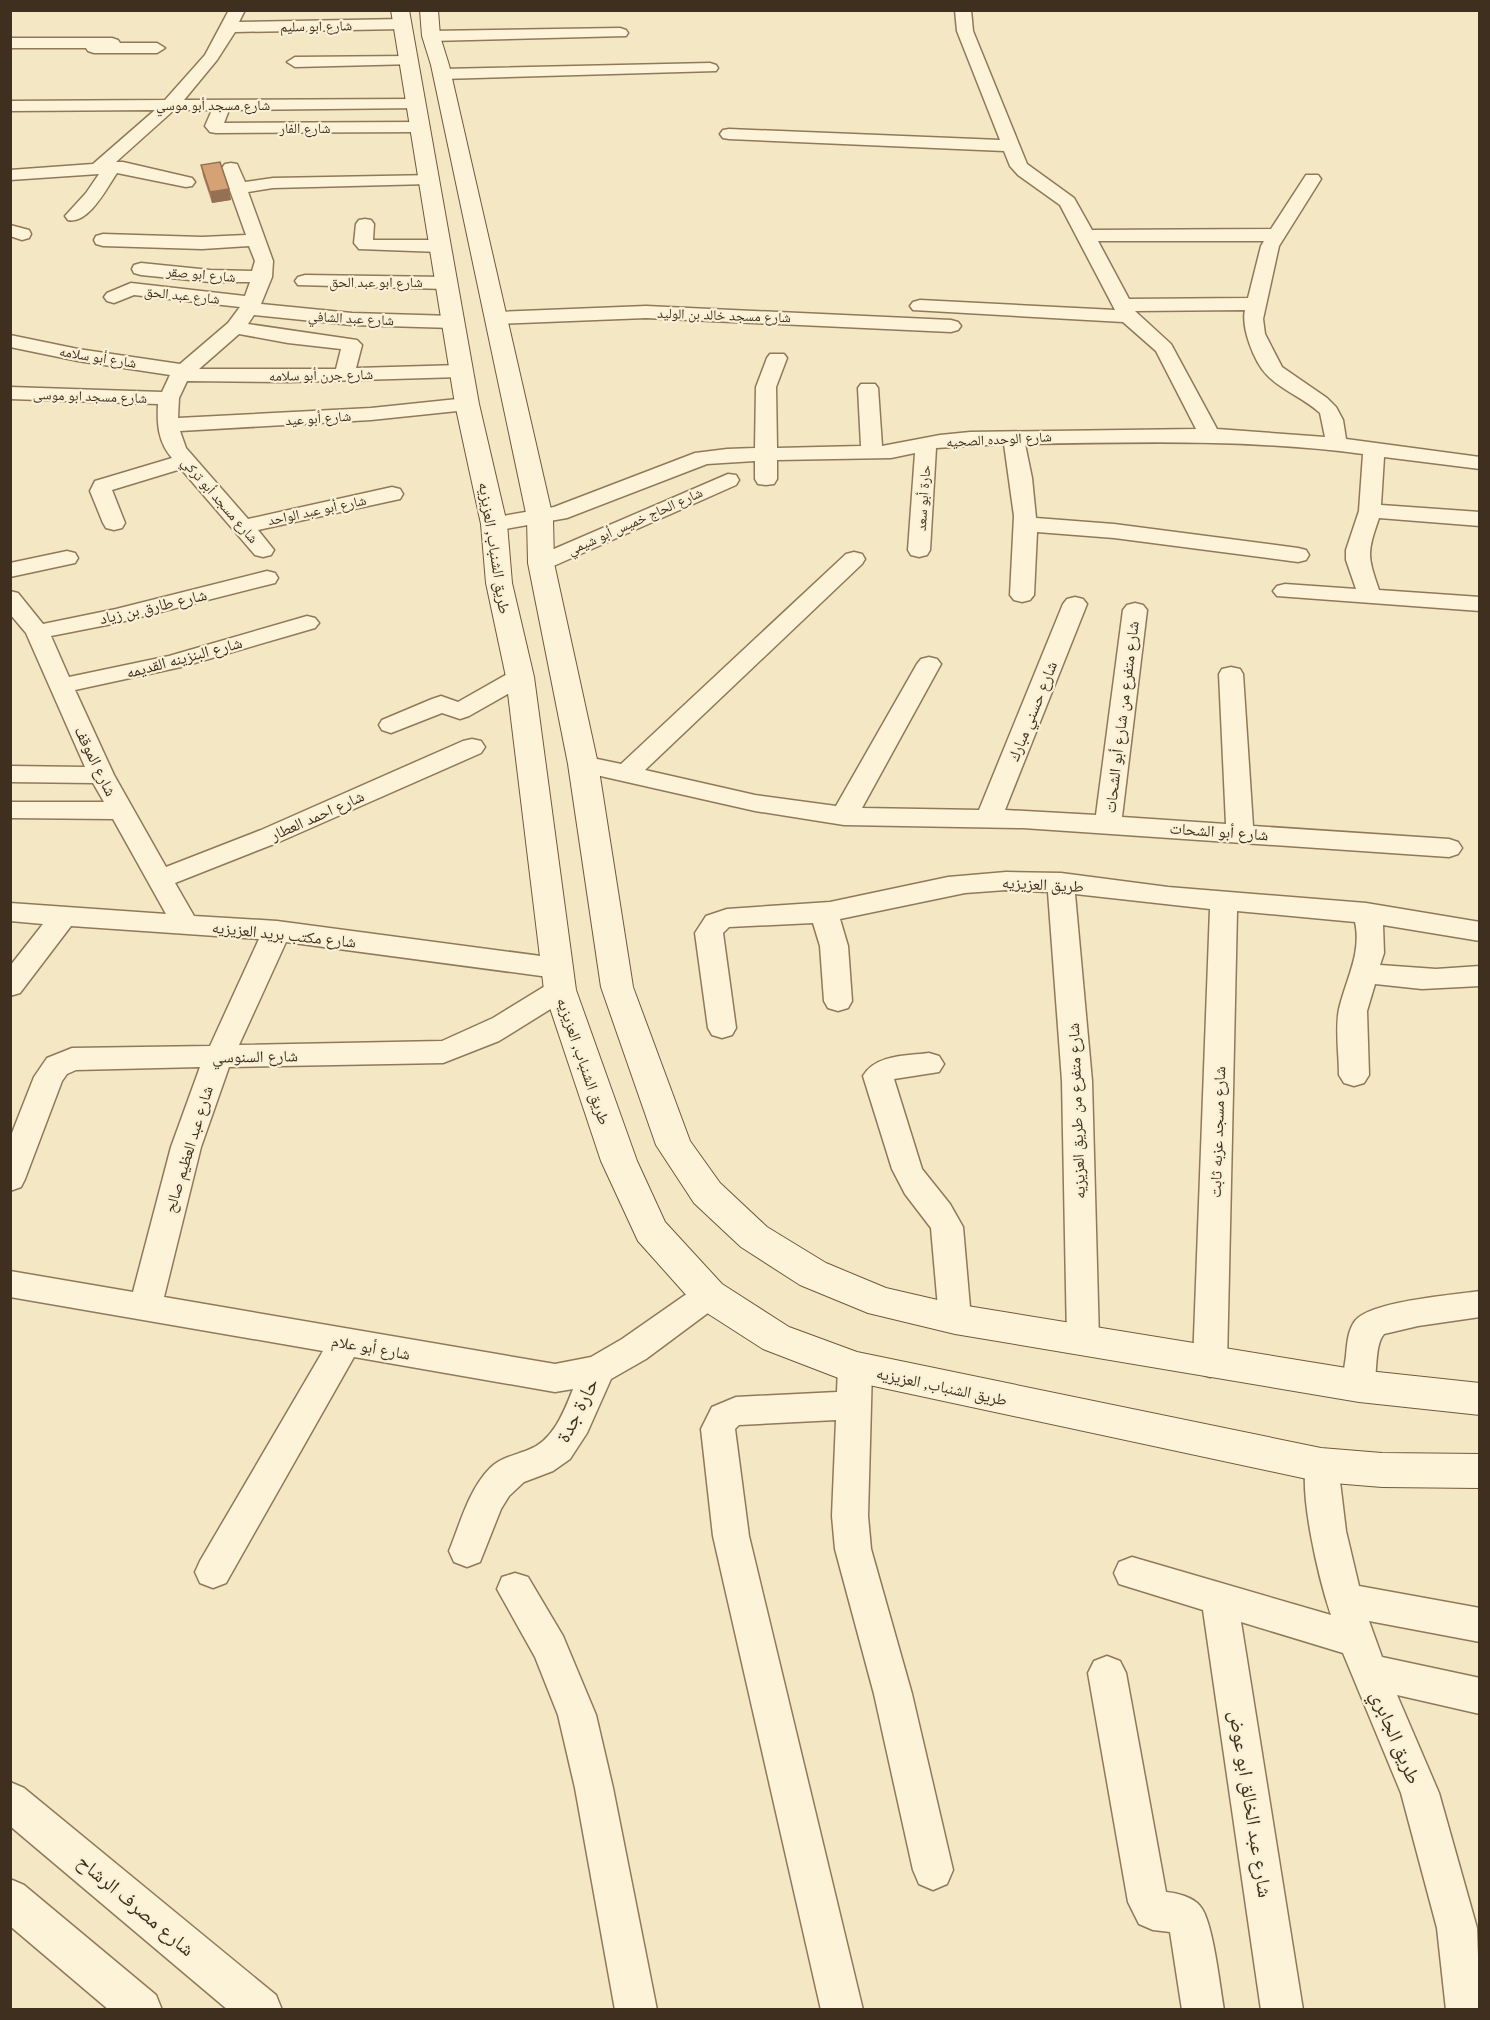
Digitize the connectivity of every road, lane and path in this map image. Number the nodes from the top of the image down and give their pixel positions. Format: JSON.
{"nodes":[{"id":1,"x":237,"y":10,"type":"edge"},
{"id":2,"x":963,"y":10,"type":"edge"},
{"id":3,"x":230,"y":27,"type":"junction"},
{"id":4,"x":620,"y":33,"type":"dead end"},
{"id":5,"x":424,"y":37,"type":"edge"},
{"id":6,"x":10,"y":43,"type":"edge"},
{"id":7,"x":92,"y":43,"type":"junction"},
{"id":8,"x":112,"y":43,"type":"dead end"},
{"id":9,"x":157,"y":48,"type":"dead end"},
{"id":10,"x":409,"y":61,"type":"junction"},
{"id":11,"x":295,"y":62,"type":"dead end"},
{"id":12,"x":705,"y":64,"type":"dead end"},
{"id":13,"x":171,"y":105,"type":"junction"},
{"id":14,"x":223,"y":105,"type":"junction"},
{"id":15,"x":10,"y":106,"type":"edge"},
{"id":16,"x":418,"y":116,"type":"junction"},
{"id":17,"x":729,"y":134,"type":"dead end"},
{"id":18,"x":1011,"y":146,"type":"junction"},
{"id":19,"x":106,"y":167,"type":"junction"},
{"id":20,"x":231,"y":168,"type":"dead end"},
{"id":21,"x":10,"y":175,"type":"edge"},
{"id":22,"x":429,"y":179,"type":"junction"},
{"id":23,"x":1312,"y":179,"type":"dead end"},
{"id":24,"x":186,"y":182,"type":"dead end"},
{"id":25,"x":238,"y":188,"type":"junction"},
{"id":26,"x":74,"y":216,"type":"dead end"},
{"id":27,"x":365,"y":224,"type":"dead end"},
{"id":28,"x":1277,"y":235,"type":"junction"},
{"id":29,"x":1085,"y":236,"type":"junction"},
{"id":30,"x":103,"y":240,"type":"dead end"},
{"id":31,"x":257,"y":240,"type":"junction"},
{"id":32,"x":361,"y":262,"type":"dead end"},
{"id":33,"x":443,"y":264,"type":"junction"},
{"id":34,"x":141,"y":269,"type":"dead end"},
{"id":35,"x":262,"y":278,"type":"junction"},
{"id":36,"x":305,"y":281,"type":"dead end"},
{"id":37,"x":114,"y":297,"type":"dead end"},
{"id":38,"x":1257,"y":304,"type":"junction"},
{"id":39,"x":900,"y":305,"type":"dead end"},
{"id":40,"x":251,"y":306,"type":"junction"},
{"id":41,"x":1125,"y":310,"type":"junction"},
{"id":42,"x":496,"y":318,"type":"junction"},
{"id":43,"x":453,"y":322,"type":"junction"},
{"id":44,"x":951,"y":326,"type":"dead end"},
{"id":45,"x":235,"y":327,"type":"junction"},
{"id":46,"x":10,"y":341,"type":"edge"},
{"id":47,"x":777,"y":358,"type":"dead end"},
{"id":48,"x":461,"y":371,"type":"junction"},
{"id":49,"x":183,"y":373,"type":"junction"},
{"id":50,"x":344,"y":375,"type":"junction"},
{"id":51,"x":868,"y":388,"type":"dead end"},
{"id":52,"x":10,"y":393,"type":"edge"},
{"id":53,"x":168,"y":398,"type":"junction"},
{"id":54,"x":467,"y":404,"type":"junction"},
{"id":55,"x":167,"y":425,"type":"junction"},
{"id":56,"x":1210,"y":435,"type":"junction"},
{"id":57,"x":1013,"y":436,"type":"junction"},
{"id":58,"x":1336,"y":444,"type":"junction"},
{"id":59,"x":926,"y":445,"type":"junction"},
{"id":60,"x":1374,"y":449,"type":"junction"},
{"id":61,"x":872,"y":453,"type":"junction"},
{"id":62,"x":766,"y":454,"type":"junction"},
{"id":63,"x":185,"y":461,"type":"junction"},
{"id":64,"x":528,"y":462,"type":"junction"},
{"id":65,"x":1479,"y":463,"type":"edge"},
{"id":66,"x":481,"y":468,"type":"junction"},
{"id":67,"x":766,"y":479,"type":"dead end"},
{"id":68,"x":728,"y":480,"type":"dead end"},
{"id":69,"x":392,"y":494,"type":"dead end"},
{"id":70,"x":1370,"y":511,"type":"junction"},
{"id":71,"x":540,"y":518,"type":"junction"},
{"id":72,"x":1479,"y":519,"type":"edge"},
{"id":73,"x":114,"y":523,"type":"dead end"},
{"id":74,"x":494,"y":524,"type":"junction"},
{"id":75,"x":1026,"y":524,"type":"junction"},
{"id":76,"x":243,"y":527,"type":"junction"},
{"id":77,"x":263,"y":550,"type":"dead end"},
{"id":78,"x":919,"y":550,"type":"dead end"},
{"id":79,"x":1298,"y":555,"type":"dead end"},
{"id":80,"x":67,"y":558,"type":"dead end"},
{"id":81,"x":854,"y":559,"type":"dead end"},
{"id":82,"x":542,"y":562,"type":"junction"},
{"id":83,"x":10,"y":570,"type":"edge"},
{"id":84,"x":267,"y":578,"type":"dead end"},
{"id":85,"x":1285,"y":591,"type":"dead end"},
{"id":86,"x":1022,"y":596,"type":"dead end"},
{"id":87,"x":1370,"y":597,"type":"junction"},
{"id":88,"x":10,"y":598,"type":"edge"},
{"id":89,"x":1075,"y":604,"type":"dead end"},
{"id":90,"x":1479,"y":604,"type":"edge"},
{"id":91,"x":1135,"y":610,"type":"dead end"},
{"id":92,"x":307,"y":623,"type":"dead end"},
{"id":93,"x":38,"y":632,"type":"junction"},
{"id":94,"x":929,"y":664,"type":"dead end"},
{"id":95,"x":1230,"y":674,"type":"dead end"},
{"id":96,"x":520,"y":676,"type":"junction"},
{"id":97,"x":61,"y":686,"type":"junction"},
{"id":98,"x":390,"y":725,"type":"dead end"},
{"id":99,"x":472,"y":747,"type":"dead end"},
{"id":100,"x":583,"y":764,"type":"junction"},
{"id":101,"x":10,"y":774,"type":"edge"},
{"id":102,"x":626,"y":774,"type":"junction"},
{"id":103,"x":101,"y":775,"type":"junction"},
{"id":104,"x":10,"y":810,"type":"edge"},
{"id":105,"x":121,"y":811,"type":"junction"},
{"id":106,"x":844,"y":816,"type":"junction"},
{"id":107,"x":989,"y":818,"type":"junction"},
{"id":108,"x":1108,"y":824,"type":"junction"},
{"id":109,"x":1240,"y":833,"type":"junction"},
{"id":110,"x":1449,"y":848,"type":"dead end"},
{"id":111,"x":160,"y":879,"type":"junction"},
{"id":112,"x":1061,"y":882,"type":"junction"},
{"id":113,"x":1224,"y":900,"type":"junction"},
{"id":114,"x":10,"y":912,"type":"edge"},
{"id":115,"x":824,"y":912,"type":"junction"},
{"id":116,"x":1366,"y":912,"type":"junction"},
{"id":117,"x":65,"y":915,"type":"junction"},
{"id":118,"x":185,"y":924,"type":"junction"},
{"id":119,"x":277,"y":931,"type":"junction"},
{"id":120,"x":1479,"y":932,"type":"edge"},
{"id":121,"x":1364,"y":972,"type":"junction"},
{"id":122,"x":1479,"y":976,"type":"edge"},
{"id":123,"x":558,"y":979,"type":"junction"},
{"id":124,"x":10,"y":986,"type":"edge"},
{"id":125,"x":838,"y":1001,"type":"dead end"},
{"id":126,"x":722,"y":1028,"type":"dead end"},
{"id":127,"x":219,"y":1057,"type":"junction"},
{"id":128,"x":929,"y":1064,"type":"dead end"},
{"id":129,"x":1354,"y":1075,"type":"dead end"},
{"id":130,"x":10,"y":1179,"type":"edge"},
{"id":131,"x":10,"y":1284,"type":"edge"},
{"id":132,"x":710,"y":1295,"type":"junction"},
{"id":133,"x":1479,"y":1304,"type":"edge"},
{"id":134,"x":145,"y":1307,"type":"junction"},
{"id":135,"x":955,"y":1319,"type":"junction"},
{"id":136,"x":1083,"y":1340,"type":"junction"},
{"id":137,"x":345,"y":1342,"type":"junction"},
{"id":138,"x":1210,"y":1363,"type":"junction"},
{"id":139,"x":855,"y":1368,"type":"junction"},
{"id":140,"x":598,"y":1370,"type":"junction"},
{"id":141,"x":1359,"y":1386,"type":"junction"},
{"id":142,"x":1479,"y":1399,"type":"edge"},
{"id":143,"x":854,"y":1405,"type":"junction"},
{"id":144,"x":1321,"y":1465,"type":"junction"},
{"id":145,"x":1479,"y":1472,"type":"edge"},
{"id":146,"x":467,"y":1551,"type":"dead end"},
{"id":147,"x":213,"y":1572,"type":"dead end"},
{"id":148,"x":1132,"y":1573,"type":"dead end"},
{"id":149,"x":515,"y":1589,"type":"dead end"},
{"id":150,"x":1219,"y":1599,"type":"junction"},
{"id":151,"x":1344,"y":1600,"type":"junction"},
{"id":152,"x":1479,"y":1625,"type":"edge"},
{"id":153,"x":1363,"y":1656,"type":"junction"},
{"id":154,"x":1107,"y":1672,"type":"dead end"},
{"id":155,"x":1479,"y":1696,"type":"edge"},
{"id":156,"x":10,"y":1801,"type":"edge"},
{"id":157,"x":933,"y":1870,"type":"dead end"},
{"id":158,"x":10,"y":1899,"type":"edge"},
{"id":159,"x":141,"y":2010,"type":"edge"},
{"id":160,"x":261,"y":2010,"type":"edge"},
{"id":161,"x":636,"y":2010,"type":"edge"},
{"id":162,"x":842,"y":2010,"type":"edge"},
{"id":163,"x":1203,"y":2010,"type":"edge"},
{"id":164,"x":1282,"y":2010,"type":"edge"},
{"id":165,"x":1467,"y":2010,"type":"edge"}],
"edges":[{"from":1,"to":3,"type":"street"},
{"from":2,"to":18,"type":"street"},
{"from":3,"to":5,"type":"street","name":"شارع ابو سليم"},
{"from":3,"to":13,"type":"street"},
{"from":4,"to":5,"type":"street"},
{"from":5,"to":10,"type":"street","name":"طريق الشنباب, العزيزيه"},
{"from":5,"to":12,"type":"street"},
{"from":5,"to":42,"type":"street"},
{"from":6,"to":7,"type":"street"},
{"from":7,"to":8,"type":"street"},
{"from":7,"to":9,"type":"street"},
{"from":10,"to":11,"type":"street"},
{"from":10,"to":16,"type":"street","name":"طريق الشنباب, العزيزيه"},
{"from":13,"to":14,"type":"street","name":"شارع مسجد أبو موسي"},
{"from":13,"to":15,"type":"street","name":"شارع مسجد أبو موسي"},
{"from":13,"to":19,"type":"street"},
{"from":14,"to":16,"type":"street","name":"شارع مسجد أبو موسي"},
{"from":14,"to":16,"type":"street","name":"شارع الفار"},
{"from":16,"to":22,"type":"street","name":"طريق الشنباب, العزيزيه"},
{"from":17,"to":18,"type":"street"},
{"from":18,"to":29,"type":"street"},
{"from":19,"to":21,"type":"street"},
{"from":19,"to":24,"type":"street"},
{"from":19,"to":26,"type":"street"},
{"from":20,"to":25,"type":"street","name":"شارع مسجد أبو تركي"},
{"from":22,"to":25,"type":"street"},
{"from":22,"to":33,"type":"street","name":"طريق الشنباب, العزيزيه"},
{"from":23,"to":28,"type":"street"},
{"from":25,"to":31,"type":"street","name":"شارع مسجد أبو تركي"},
{"from":27,"to":33,"type":"street"},
{"from":28,"to":29,"type":"street"},
{"from":28,"to":38,"type":"street"},
{"from":29,"to":41,"type":"street"},
{"from":30,"to":31,"type":"street"},
{"from":31,"to":35,"type":"street","name":"شارع مسجد أبو تركي"},
{"from":32,"to":33,"type":"street"},
{"from":33,"to":36,"type":"street","name":"شارع ابو عبد الحق"},
{"from":33,"to":43,"type":"street","name":"طريق الشنباب, العزيزيه"},
{"from":34,"to":35,"type":"street","name":"شارع ابو صقر"},
{"from":35,"to":40,"type":"street","name":"شارع مسجد أبو تركي"},
{"from":37,"to":40,"type":"street","name":"شارع عبد الحق"},
{"from":38,"to":41,"type":"street"},
{"from":38,"to":58,"type":"street"},
{"from":39,"to":41,"type":"street"},
{"from":40,"to":43,"type":"street","name":"شارع عبد الشافي"},
{"from":40,"to":45,"type":"street","name":"شارع مسجد أبو تركي"},
{"from":41,"to":56,"type":"street"},
{"from":42,"to":44,"type":"street","name":"شارع مسجد خالد بن الوليد"},
{"from":42,"to":64,"type":"street"},
{"from":43,"to":48,"type":"street","name":"طريق الشنباب, العزيزيه"},
{"from":45,"to":49,"type":"street","name":"شارع مسجد أبو تركي"},
{"from":45,"to":50,"type":"street"},
{"from":46,"to":49,"type":"street","name":"شارع أبو سلامه"},
{"from":47,"to":62,"type":"street"},
{"from":48,"to":50,"type":"street","name":"شارع جرن أبو سلامه"},
{"from":48,"to":54,"type":"street","name":"طريق الشنباب, العزيزيه"},
{"from":49,"to":50,"type":"street","name":"شارع جرن أبو سلامه"},
{"from":49,"to":53,"type":"street","name":"شارع مسجد أبو تركي"},
{"from":51,"to":61,"type":"street"},
{"from":52,"to":53,"type":"street","name":"شارع مسجد ابو موسى"},
{"from":53,"to":55,"type":"street","name":"شارع مسجد أبو تركي"},
{"from":54,"to":55,"type":"street","name":"شارع أبو عيد"},
{"from":54,"to":66,"type":"street","name":"طريق الشنباب, العزيزيه"},
{"from":55,"to":63,"type":"street","name":"شارع مسجد أبو تركي"},
{"from":56,"to":57,"type":"street","name":"شارع الوحده الصحيه"},
{"from":56,"to":58,"type":"street","name":"شارع الوحده الصحيه"},
{"from":57,"to":59,"type":"street","name":"شارع الوحده الصحيه"},
{"from":57,"to":75,"type":"street"},
{"from":58,"to":60,"type":"street","name":"شارع الوحده الصحيه"},
{"from":59,"to":61,"type":"street","name":"شارع الوحده الصحيه"},
{"from":59,"to":78,"type":"street","name":"حارة أبو سعد"},
{"from":60,"to":65,"type":"street","name":"شارع الوحده الصحيه"},
{"from":60,"to":70,"type":"street"},
{"from":61,"to":62,"type":"street","name":"شارع الوحده الصحيه"},
{"from":62,"to":67,"type":"street"},
{"from":62,"to":71,"type":"street","name":"شارع الوحده الصحيه"},
{"from":63,"to":73,"type":"street"},
{"from":63,"to":76,"type":"street","name":"شارع مسجد أبو تركي"},
{"from":64,"to":66,"type":"street"},
{"from":64,"to":71,"type":"street"},
{"from":66,"to":74,"type":"street","name":"طريق الشنباب, العزيزيه"},
{"from":68,"to":82,"type":"street","name":"شارع الحاج خميس أبو شيمي"},
{"from":69,"to":76,"type":"street","name":"شارع أبو عبد الواحد"},
{"from":70,"to":72,"type":"street"},
{"from":70,"to":87,"type":"street"},
{"from":71,"to":74,"type":"street","name":"شارع الوحده الصحيه"},
{"from":71,"to":82,"type":"street"},
{"from":74,"to":96,"type":"street","name":"طريق الشنباب, العزيزيه"},
{"from":75,"to":79,"type":"street"},
{"from":75,"to":86,"type":"street"},
{"from":76,"to":77,"type":"street","name":"شارع مسجد أبو تركي"},
{"from":80,"to":83,"type":"street"},
{"from":81,"to":102,"type":"street"},
{"from":82,"to":100,"type":"street"},
{"from":84,"to":93,"type":"street","name":"شارع طارق بن زياد"},
{"from":85,"to":87,"type":"street"},
{"from":87,"to":90,"type":"street"},
{"from":88,"to":93,"type":"street","name":"شارع الموقف"},
{"from":89,"to":107,"type":"street","name":"شارع حسني مبارك"},
{"from":91,"to":108,"type":"street","name":"شارع متفرع من شارع أبو الشحات"},
{"from":92,"to":97,"type":"street","name":"شارع البنزينه القديمه"},
{"from":93,"to":97,"type":"street","name":"شارع الموقف"},
{"from":94,"to":106,"type":"street"},
{"from":95,"to":109,"type":"street"},
{"from":96,"to":98,"type":"street"},
{"from":96,"to":123,"type":"street","name":"طريق الشنباب, العزيزيه"},
{"from":97,"to":103,"type":"street","name":"شارع الموقف"},
{"from":99,"to":111,"type":"street","name":"شارع احمد العطار"},
{"from":100,"to":102,"type":"street","name":"شارع أبو الشحات"},
{"from":100,"to":135,"type":"street"},
{"from":101,"to":103,"type":"street"},
{"from":102,"to":106,"type":"street","name":"شارع أبو الشحات"},
{"from":103,"to":105,"type":"street","name":"شارع الموقف"},
{"from":104,"to":105,"type":"street"},
{"from":105,"to":111,"type":"street","name":"شارع الموقف"},
{"from":106,"to":107,"type":"street","name":"شارع أبو الشحات"},
{"from":107,"to":108,"type":"street","name":"شارع أبو الشحات"},
{"from":108,"to":109,"type":"street","name":"شارع أبو الشحات"},
{"from":109,"to":110,"type":"street","name":"شارع أبو الشحات"},
{"from":111,"to":118,"type":"street","name":"شارع الموقف"},
{"from":112,"to":113,"type":"street","name":"طريق العزيزيه"},
{"from":112,"to":115,"type":"street","name":"طريق العزيزيه"},
{"from":112,"to":136,"type":"street","name":"شارع متفرع من طريق العزيزيه"},
{"from":113,"to":116,"type":"street","name":"طريق العزيزيه"},
{"from":113,"to":138,"type":"street","name":"شارع مسجد عزبه ثابت"},
{"from":114,"to":117,"type":"street","name":"شارع مكتب بريد العزيزيه"},
{"from":115,"to":125,"type":"street"},
{"from":115,"to":126,"type":"street","name":"طريق العزيزيه"},
{"from":116,"to":120,"type":"street","name":"طريق العزيزيه"},
{"from":116,"to":121,"type":"street"},
{"from":117,"to":118,"type":"street","name":"شارع مكتب بريد العزيزيه"},
{"from":117,"to":124,"type":"street"},
{"from":118,"to":119,"type":"street","name":"شارع مكتب بريد العزيزيه"},
{"from":119,"to":123,"type":"street","name":"شارع مكتب بريد العزيزيه"},
{"from":119,"to":127,"type":"street","name":"شارع عبد العظيم صالح"},
{"from":121,"to":122,"type":"street"},
{"from":121,"to":129,"type":"street"},
{"from":123,"to":127,"type":"street","name":"شارع السنوسي"},
{"from":123,"to":132,"type":"street","name":"طريق الشنباب, العزيزيه"},
{"from":127,"to":130,"type":"street","name":"شارع السنوسي"},
{"from":127,"to":134,"type":"street","name":"شارع عبد العظيم صالح"},
{"from":128,"to":135,"type":"street"},
{"from":131,"to":134,"type":"street","name":"شارع أبو علام"},
{"from":132,"to":139,"type":"street","name":"طريق الشنباب, العزيزيه"},
{"from":132,"to":140,"type":"street","name":"شارع أبو علام"},
{"from":133,"to":141,"type":"street"},
{"from":134,"to":137,"type":"street","name":"شارع أبو علام"},
{"from":135,"to":136,"type":"street"},
{"from":136,"to":138,"type":"street"},
{"from":137,"to":140,"type":"street","name":"شارع أبو علام"},
{"from":137,"to":147,"type":"street"},
{"from":138,"to":141,"type":"street"},
{"from":139,"to":143,"type":"street"},
{"from":139,"to":144,"type":"street","name":"طريق الشنباب, العزيزيه"},
{"from":140,"to":146,"type":"street","name":"حارة جدة"},
{"from":141,"to":142,"type":"street"},
{"from":143,"to":157,"type":"street"},
{"from":143,"to":162,"type":"street"},
{"from":144,"to":145,"type":"street","name":"طريق الشنباب, العزيزيه"},
{"from":144,"to":151,"type":"street","name":"طريق الجابري"},
{"from":148,"to":150,"type":"street"},
{"from":149,"to":161,"type":"street"},
{"from":150,"to":153,"type":"street"},
{"from":150,"to":164,"type":"street","name":"شارع عبد الخالق ابو عوض"},
{"from":151,"to":152,"type":"street"},
{"from":151,"to":153,"type":"street","name":"طريق الجابري"},
{"from":153,"to":155,"type":"street"},
{"from":153,"to":165,"type":"street","name":"طريق الجابري"},
{"from":154,"to":163,"type":"street"},
{"from":156,"to":160,"type":"street","name":"شارع مصرف الرشاح"},
{"from":158,"to":159,"type":"street"}]}
